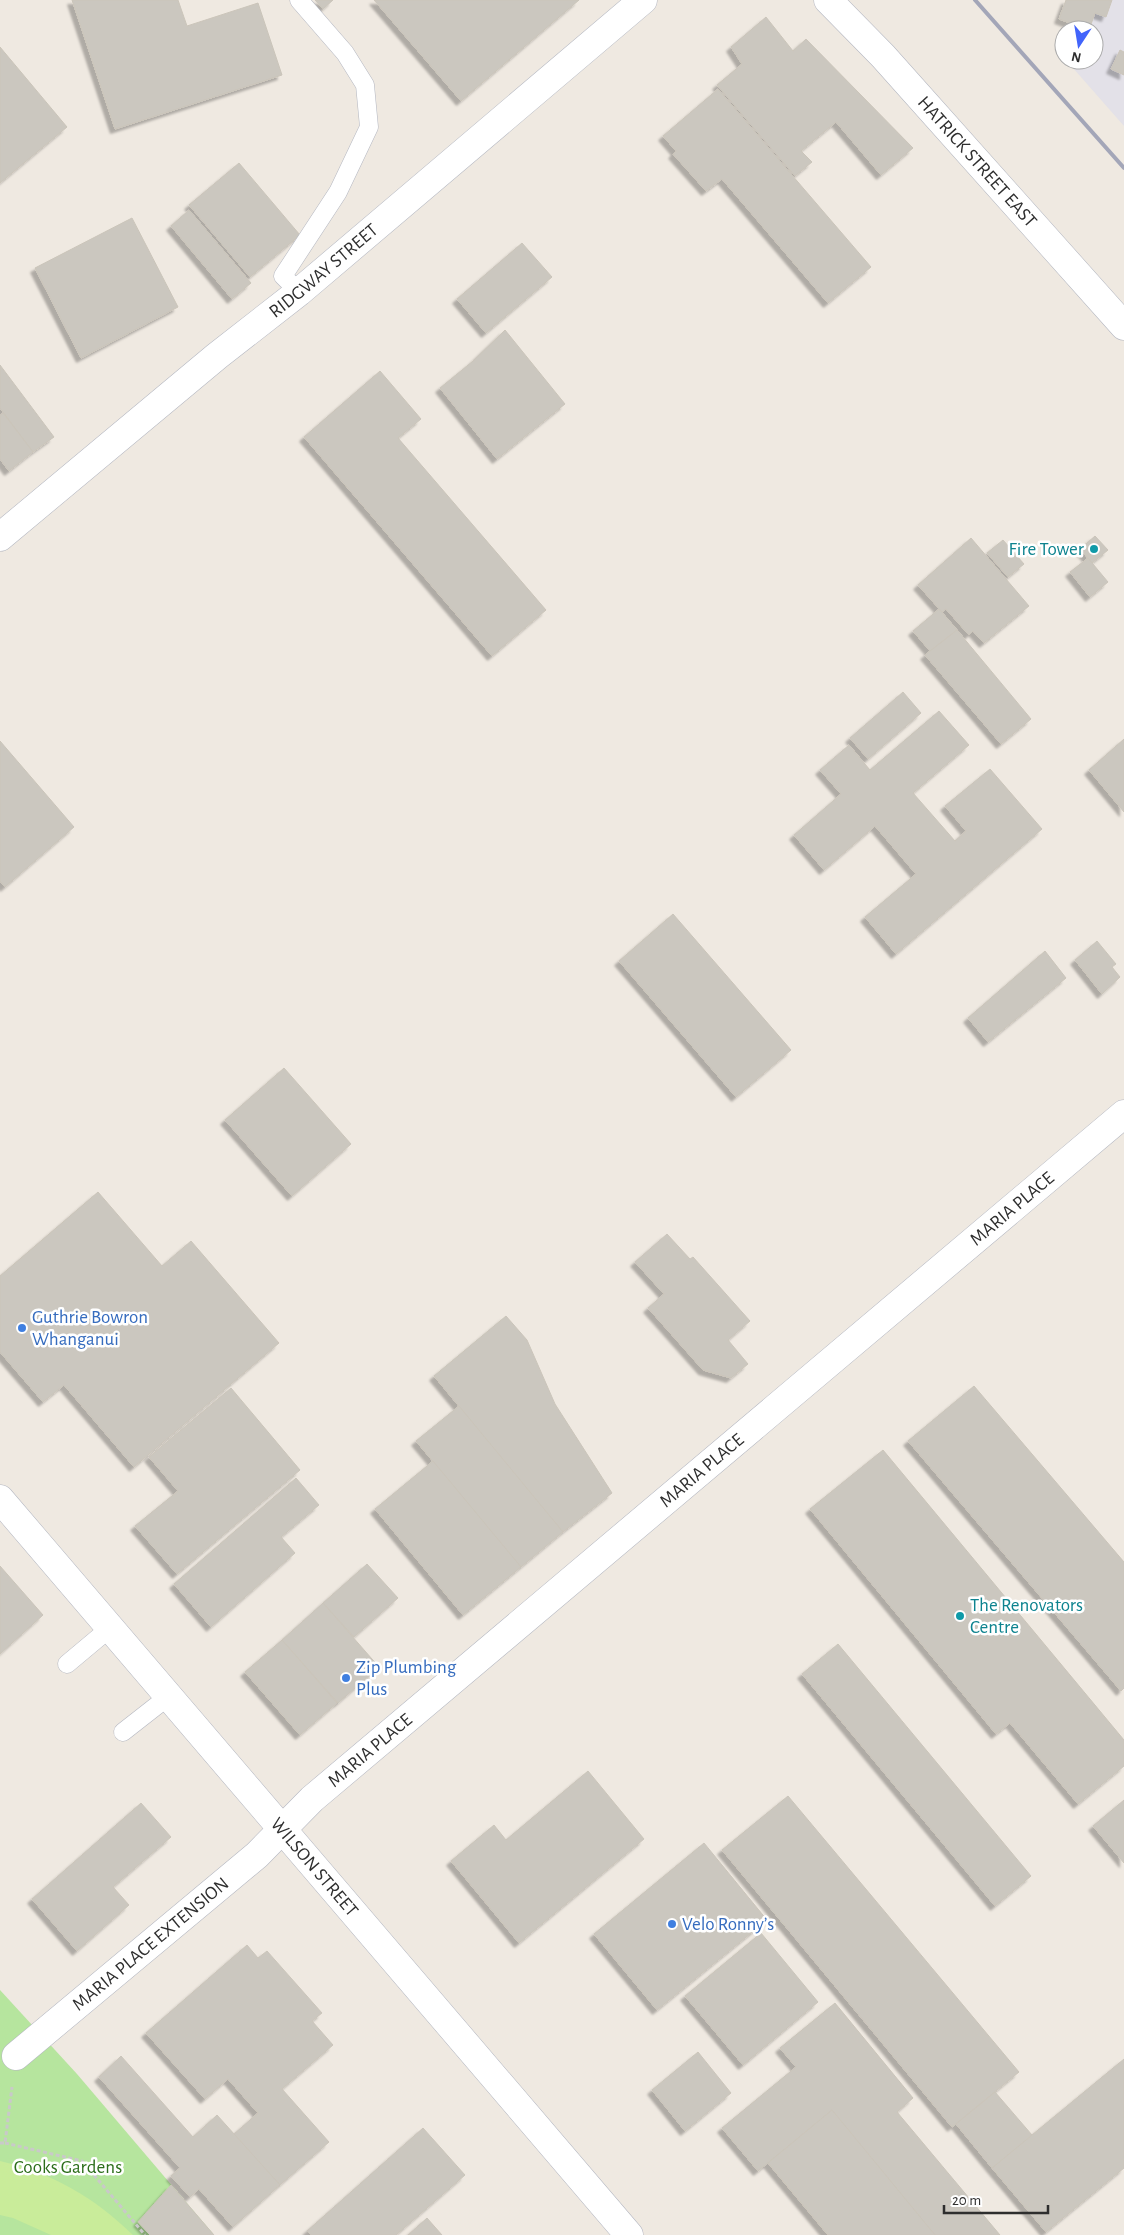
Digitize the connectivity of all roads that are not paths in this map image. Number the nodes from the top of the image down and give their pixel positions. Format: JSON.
{"nodes":[{"id":1,"x":299,"y":0,"type":"edge"},
{"id":2,"x":644,"y":0,"type":"edge"},
{"id":3,"x":828,"y":0,"type":"edge"},
{"id":4,"x":299,"y":292,"type":"junction"},
{"id":5,"x":1124,"y":326,"type":"edge"},
{"id":6,"x":0,"y":537,"type":"edge"},
{"id":7,"x":1124,"y":1114,"type":"edge"},
{"id":8,"x":0,"y":1499,"type":"edge"},
{"id":9,"x":110,"y":1628,"type":"junction"},
{"id":10,"x":67,"y":1664,"type":"dead end"},
{"id":11,"x":169,"y":1696,"type":"junction"},
{"id":12,"x":123,"y":1732,"type":"dead end"},
{"id":13,"x":282,"y":1829,"type":"junction"},
{"id":14,"x":8,"y":2054,"type":"edge"},
{"id":15,"x":629,"y":2235,"type":"edge"}],
"edges":[{"from":1,"to":4,"type":"lane"},
{"from":2,"to":4,"type":"street","name":"RIDGWAY STREET"},
{"from":3,"to":5,"type":"street","name":"HATRICK STREET EAST"},
{"from":4,"to":6,"type":"street","name":"RIDGWAY STREET"},
{"from":7,"to":13,"type":"street","name":"MARIA PLACE"},
{"from":8,"to":9,"type":"street","name":"WILSON STREET"},
{"from":9,"to":10,"type":"lane"},
{"from":9,"to":11,"type":"street","name":"WILSON STREET"},
{"from":11,"to":12,"type":"lane"},
{"from":11,"to":13,"type":"street","name":"WILSON STREET"},
{"from":13,"to":14,"type":"street","name":"MARIA PLACE EXTENSION"},
{"from":13,"to":15,"type":"street","name":"WILSON STREET"}]}
